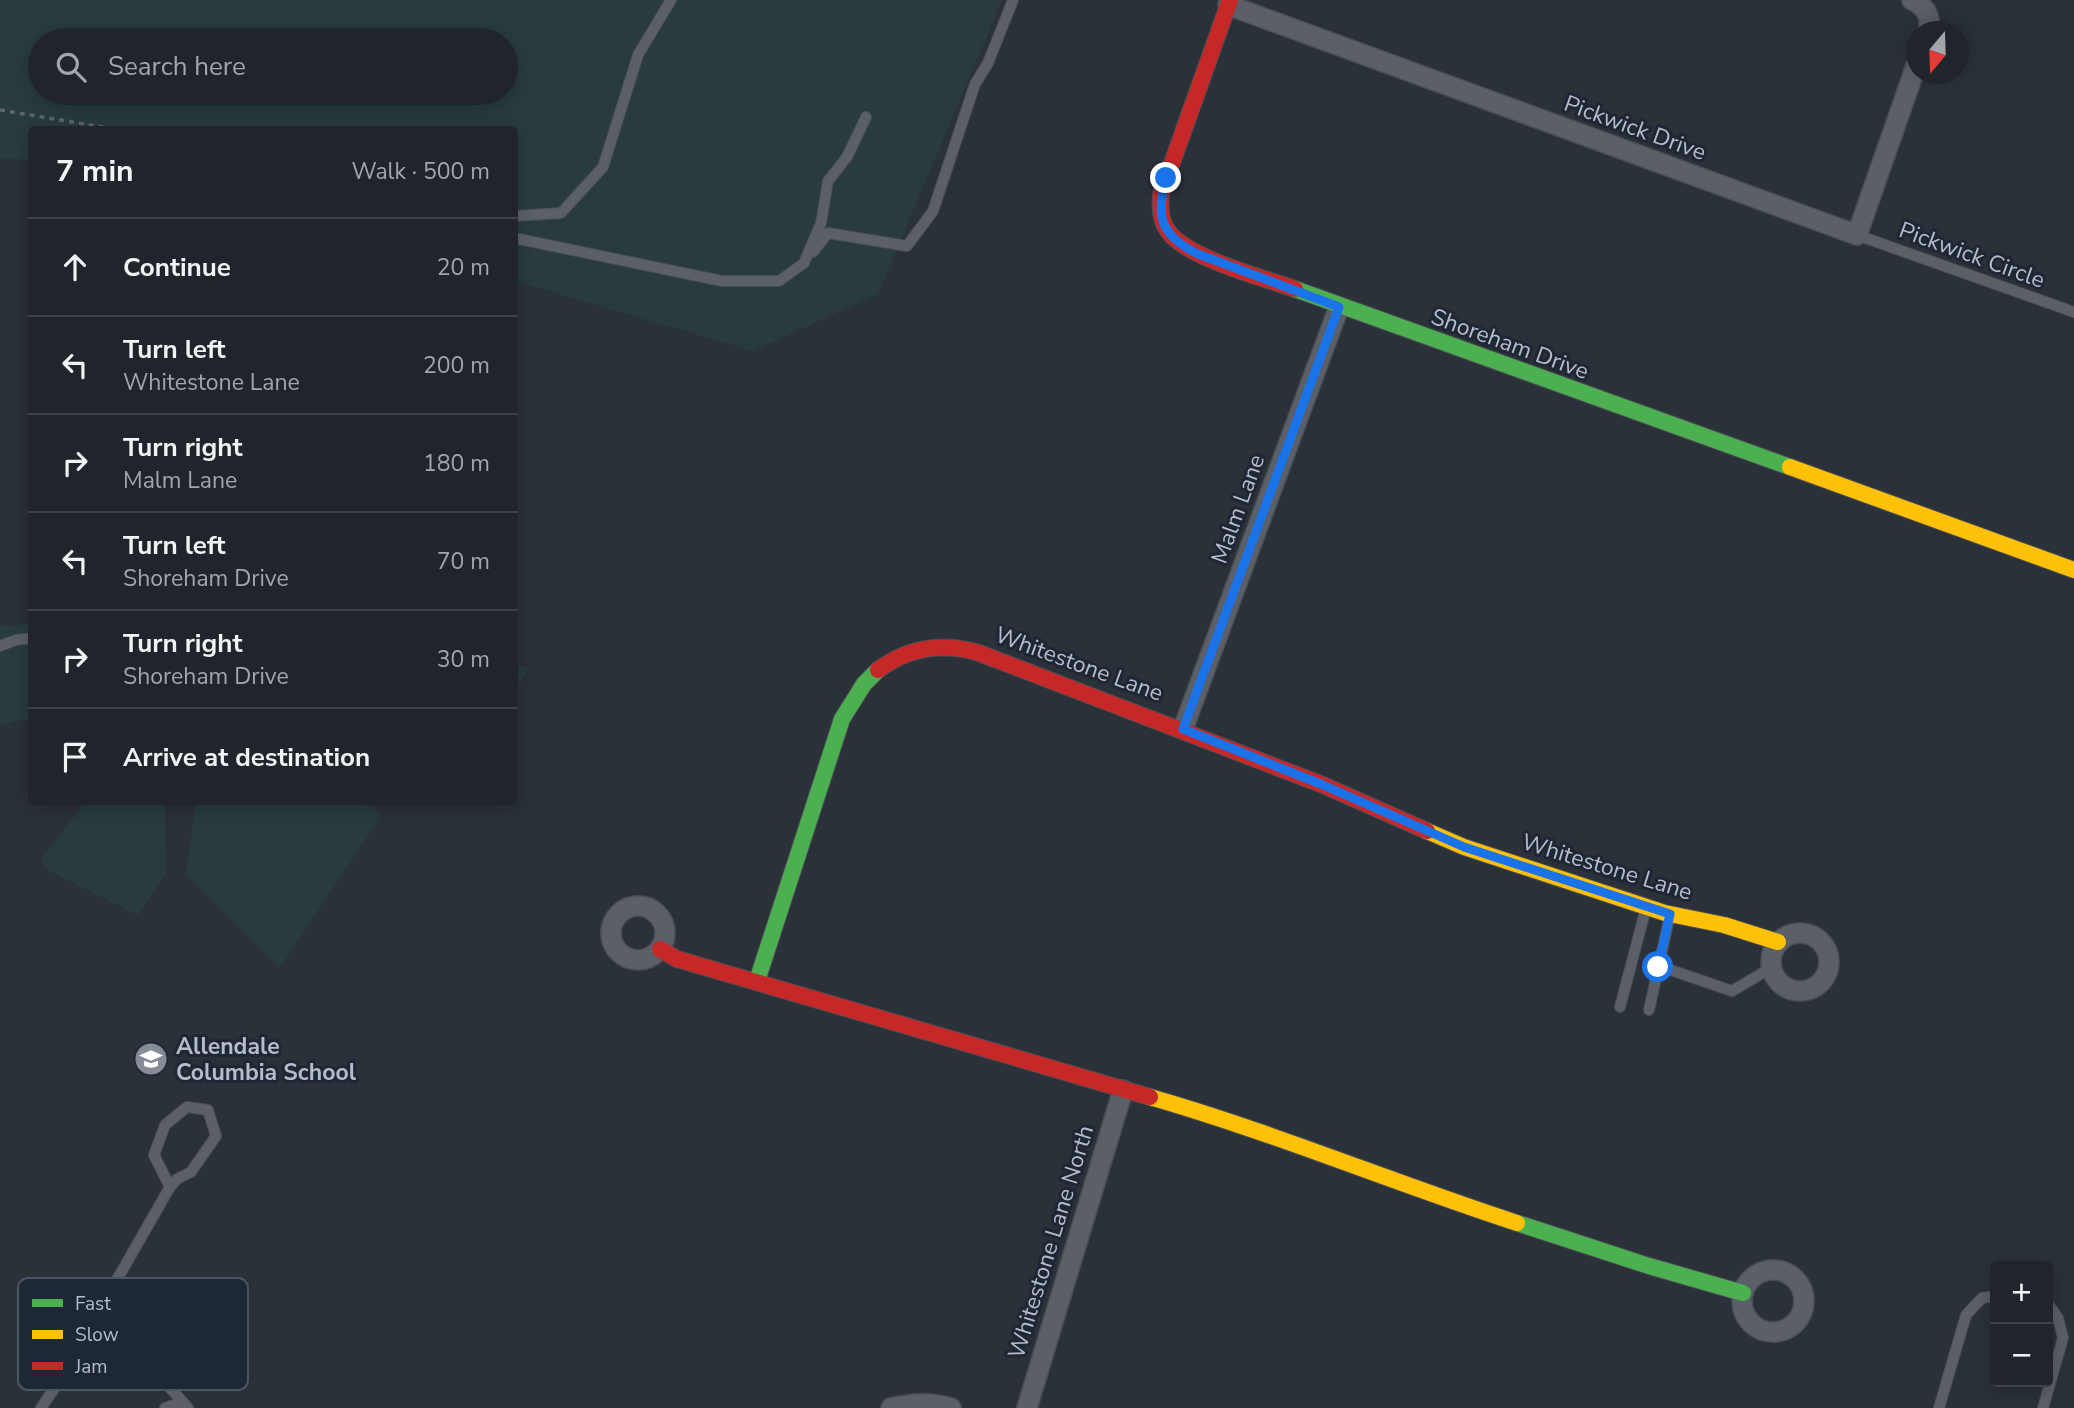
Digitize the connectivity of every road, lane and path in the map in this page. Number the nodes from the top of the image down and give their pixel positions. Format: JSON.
{"nodes":[{"id":1,"x":671,"y":0,"type":"edge"},
{"id":2,"x":1013,"y":0,"type":"edge"},
{"id":3,"x":1912,"y":0,"type":"edge"},
{"id":4,"x":1229,"y":2,"type":"edge"},
{"id":5,"x":1930,"y":21,"type":"edge"},
{"id":6,"x":1909,"y":84,"type":"edge"},
{"id":7,"x":0,"y":110,"type":"edge"},
{"id":8,"x":866,"y":117,"type":"dead end"},
{"id":9,"x":97,"y":126,"type":"edge"},
{"id":10,"x":518,"y":216,"type":"edge"},
{"id":11,"x":1857,"y":234,"type":"junction"},
{"id":12,"x":518,"y":239,"type":"edge"},
{"id":13,"x":804,"y":263,"type":"junction"},
{"id":14,"x":1339,"y":307,"type":"junction"},
{"id":15,"x":2074,"y":313,"type":"edge"},
{"id":16,"x":2074,"y":570,"type":"edge"},
{"id":17,"x":28,"y":638,"type":"edge"},
{"id":18,"x":0,"y":646,"type":"edge"},
{"id":19,"x":1183,"y":729,"type":"junction"},
{"id":20,"x":1647,"y":907,"type":"junction"},
{"id":21,"x":1670,"y":914,"type":"junction"},
{"id":22,"x":1778,"y":942,"type":"junction"},
{"id":23,"x":660,"y":949,"type":"dead end"},
{"id":24,"x":1658,"y":967,"type":"junction"},
{"id":25,"x":1771,"y":968,"type":"junction"},
{"id":26,"x":757,"y":981,"type":"junction"},
{"id":27,"x":1620,"y":1007,"type":"dead end"},
{"id":28,"x":1649,"y":1010,"type":"dead end"},
{"id":29,"x":1123,"y":1090,"type":"junction"},
{"id":30,"x":170,"y":1187,"type":"junction"},
{"id":31,"x":118,"y":1278,"type":"edge"},
{"id":32,"x":1743,"y":1293,"type":"dead end"},
{"id":33,"x":1990,"y":1297,"type":"edge"},
{"id":34,"x":2053,"y":1311,"type":"edge"},
{"id":35,"x":53,"y":1390,"type":"edge"},
{"id":36,"x":172,"y":1390,"type":"edge"},
{"id":37,"x":186,"y":1405,"type":"edge"},
{"id":38,"x":41,"y":1408,"type":"edge"},
{"id":39,"x":165,"y":1408,"type":"edge"},
{"id":40,"x":891,"y":1408,"type":"edge"},
{"id":41,"x":951,"y":1408,"type":"edge"},
{"id":42,"x":1027,"y":1408,"type":"edge"},
{"id":43,"x":1939,"y":1408,"type":"edge"},
{"id":44,"x":2043,"y":1408,"type":"edge"}],
"edges":[{"from":1,"to":10,"type":"lane"},
{"from":2,"to":13,"type":"lane"},
{"from":3,"to":5,"type":"street"},
{"from":4,"to":11,"type":"street","name":"Pickwick Drive"},
{"from":4,"to":14,"type":"street","name":"Shoreham Drive"},
{"from":6,"to":11,"type":"street"},
{"from":7,"to":9,"type":"path"},
{"from":8,"to":13,"type":"lane"},
{"from":11,"to":15,"type":"lane","name":"Pickwick Circle"},
{"from":12,"to":13,"type":"lane"},
{"from":14,"to":16,"type":"street","name":"Shoreham Drive"},
{"from":14,"to":19,"type":"street","name":"Malm Lane"},
{"from":17,"to":18,"type":"lane"},
{"from":19,"to":20,"type":"street","name":"Whitestone Lane"},
{"from":19,"to":26,"type":"street","name":"Whitestone Lane"},
{"from":20,"to":21,"type":"street","name":"Whitestone Lane"},
{"from":20,"to":27,"type":"lane"},
{"from":21,"to":22,"type":"street","name":"Whitestone Lane"},
{"from":21,"to":24,"type":"lane"},
{"from":22,"to":25,"type":"street"},
{"from":22,"to":25,"type":"street","name":"Whitestone Lane"},
{"from":23,"to":26,"type":"street"},
{"from":24,"to":25,"type":"lane"},
{"from":24,"to":28,"type":"lane"},
{"from":26,"to":29,"type":"street"},
{"from":29,"to":32,"type":"street"},
{"from":29,"to":42,"type":"street","name":"Whitestone Lane North"},
{"from":30,"to":30,"type":"lane"},
{"from":30,"to":31,"type":"lane"},
{"from":33,"to":43,"type":"lane"},
{"from":34,"to":44,"type":"lane"},
{"from":35,"to":38,"type":"lane"},
{"from":36,"to":37,"type":"lane"},
{"from":37,"to":39,"type":"lane"},
{"from":40,"to":41,"type":"street"}]}
